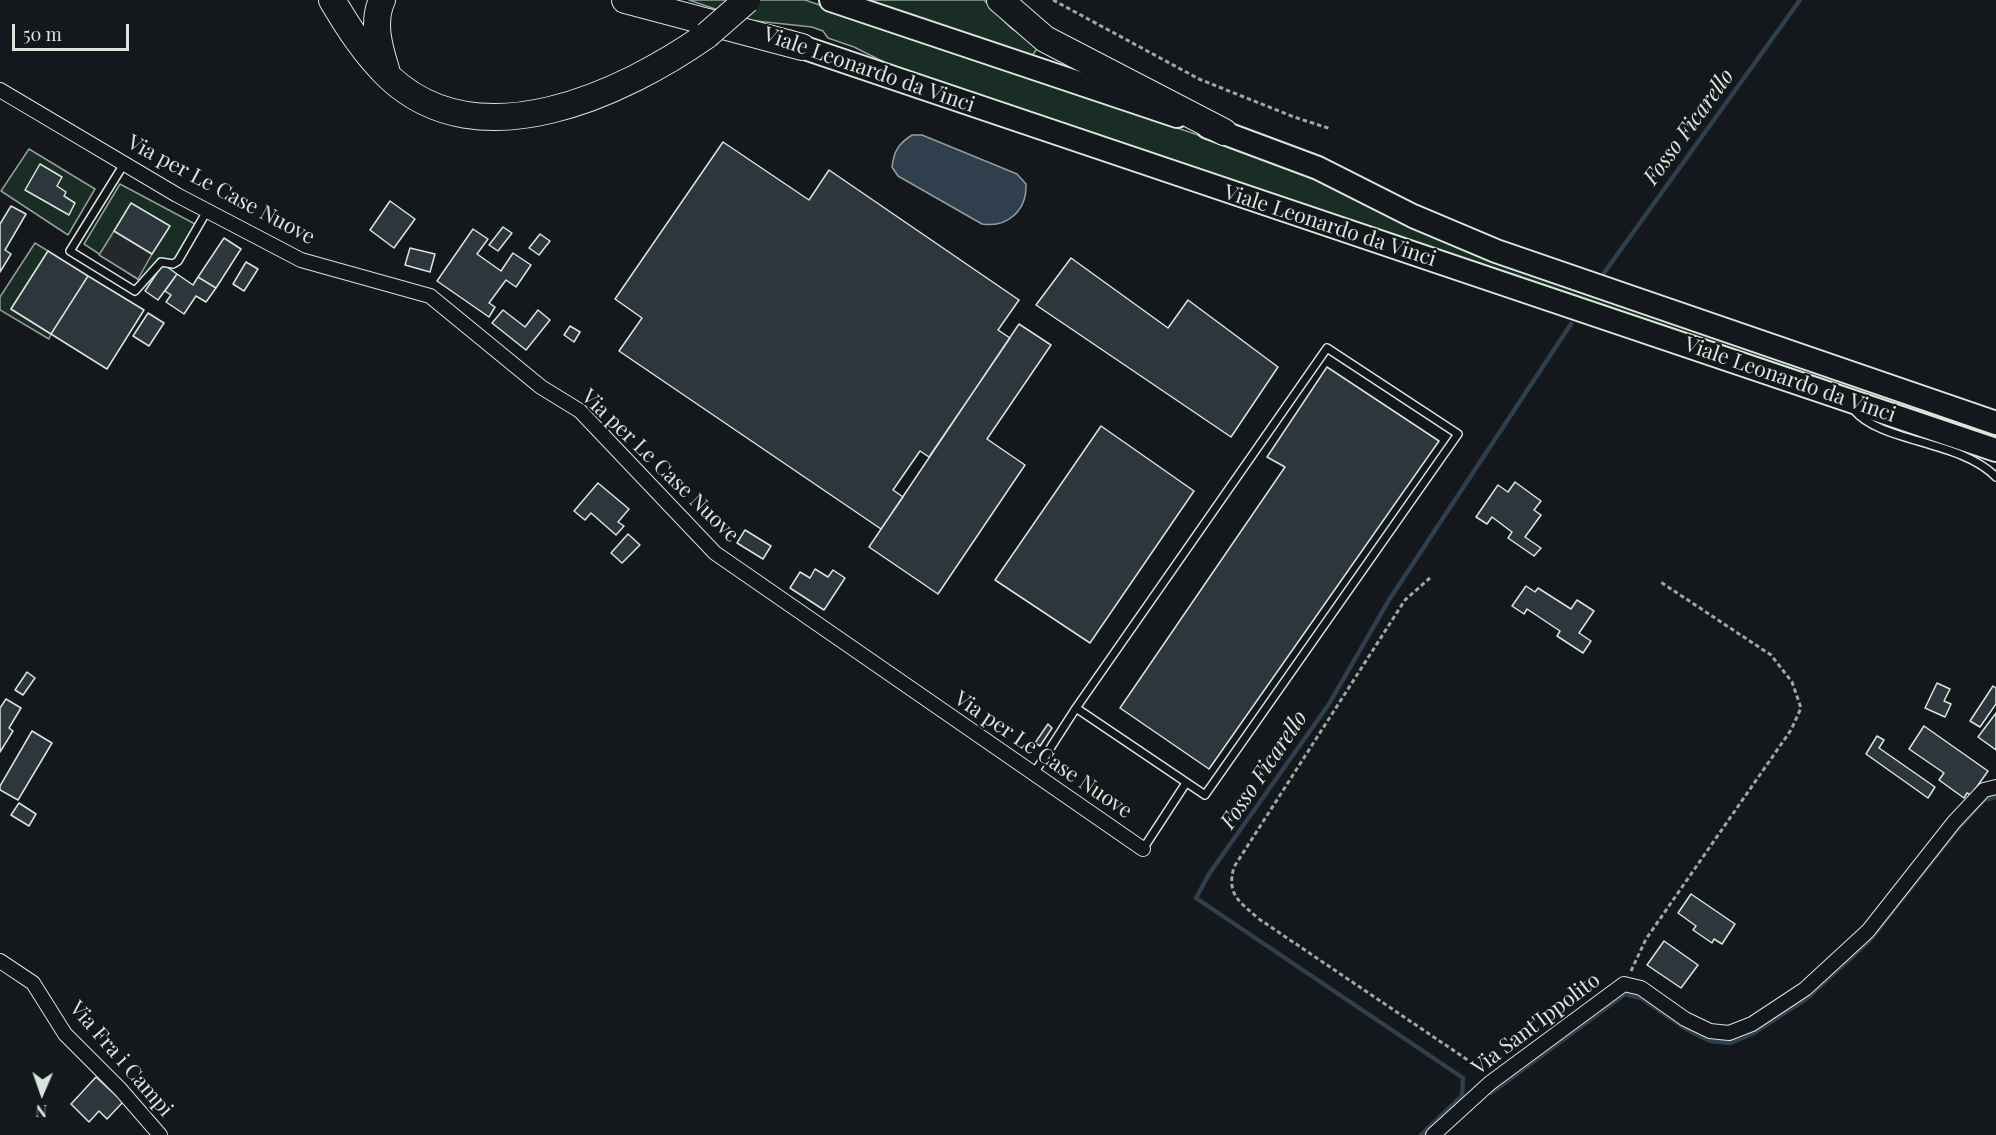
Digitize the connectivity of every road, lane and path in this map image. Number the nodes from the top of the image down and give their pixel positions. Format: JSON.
{"nodes":[{"id":1,"x":332,"y":0,"type":"edge"},
{"id":2,"x":382,"y":0,"type":"edge"},
{"id":3,"x":625,"y":0,"type":"edge"},
{"id":4,"x":664,"y":0,"type":"edge"},
{"id":5,"x":747,"y":0,"type":"edge"},
{"id":6,"x":831,"y":0,"type":"edge"},
{"id":7,"x":1000,"y":0,"type":"edge"},
{"id":8,"x":1053,"y":0,"type":"edge"},
{"id":9,"x":802,"y":47,"type":"junction"},
{"id":10,"x":389,"y":78,"type":"junction"},
{"id":11,"x":0,"y":90,"type":"edge"},
{"id":12,"x":1332,"y":129,"type":"dead end"},
{"id":13,"x":1224,"y":132,"type":"junction"},
{"id":14,"x":124,"y":164,"type":"junction"},
{"id":15,"x":207,"y":211,"type":"junction"},
{"id":16,"x":1845,"y":398,"type":"junction"},
{"id":17,"x":1996,"y":423,"type":"edge"},
{"id":18,"x":1996,"y":450,"type":"edge"},
{"id":19,"x":1996,"y":477,"type":"edge"},
{"id":20,"x":1430,"y":578,"type":"dead end"},
{"id":21,"x":1659,"y":581,"type":"dead end"},
{"id":22,"x":1076,"y":708,"type":"junction"},
{"id":23,"x":1033,"y":775,"type":"junction"},
{"id":24,"x":1186,"y":783,"type":"junction"},
{"id":25,"x":1996,"y":787,"type":"edge"},
{"id":26,"x":1143,"y":849,"type":"joint"},
{"id":27,"x":0,"y":961,"type":"edge"},
{"id":28,"x":1624,"y":984,"type":"junction"},
{"id":29,"x":1490,"y":1083,"type":"junction"},
{"id":30,"x":160,"y":1135,"type":"edge"},
{"id":31,"x":1433,"y":1135,"type":"edge"}],
"edges":[{"from":1,"to":10,"type":"highway"},
{"from":2,"to":10,"type":"highway"},
{"from":3,"to":9,"type":"highway"},
{"from":4,"to":9,"type":"main road","name":"Viale Leonardo da Vinci"},
{"from":5,"to":10,"type":"highway","bridge":true},
{"from":6,"to":13,"type":"main road","name":"Viale Leonardo da Vinci"},
{"from":7,"to":13,"type":"highway"},
{"from":8,"to":12,"type":"path"},
{"from":9,"to":16,"type":"main road","name":"Viale Leonardo da Vinci"},
{"from":11,"to":14,"type":"street","name":"Via per Le Case Nuove"},
{"from":13,"to":17,"type":"main road","name":"Viale Leonardo da Vinci"},
{"from":14,"to":15,"type":"street","name":"Via per Le Case Nuove"},
{"from":14,"to":15,"type":"lane"},
{"from":15,"to":23,"type":"street","name":"Via per Le Case Nuove"},
{"from":16,"to":18,"type":"main road","name":"Viale Leonardo da Vinci"},
{"from":16,"to":19,"type":"lane"},
{"from":20,"to":29,"type":"path"},
{"from":21,"to":28,"type":"path"},
{"from":22,"to":23,"type":"lane"},
{"from":22,"to":24,"type":"lane"},
{"from":22,"to":24,"type":"lane"},
{"from":23,"to":26,"type":"street","name":"Via per Le Case Nuove"},
{"from":24,"to":26,"type":"lane"},
{"from":25,"to":28,"type":"street","name":"Via Sant'Ippolito"},
{"from":27,"to":30,"type":"street","name":"Via Fra i Campi"},
{"from":28,"to":29,"type":"street","name":"Via Sant'Ippolito"},
{"from":29,"to":31,"type":"street","name":"Via Sant'Ippolito"}]}
